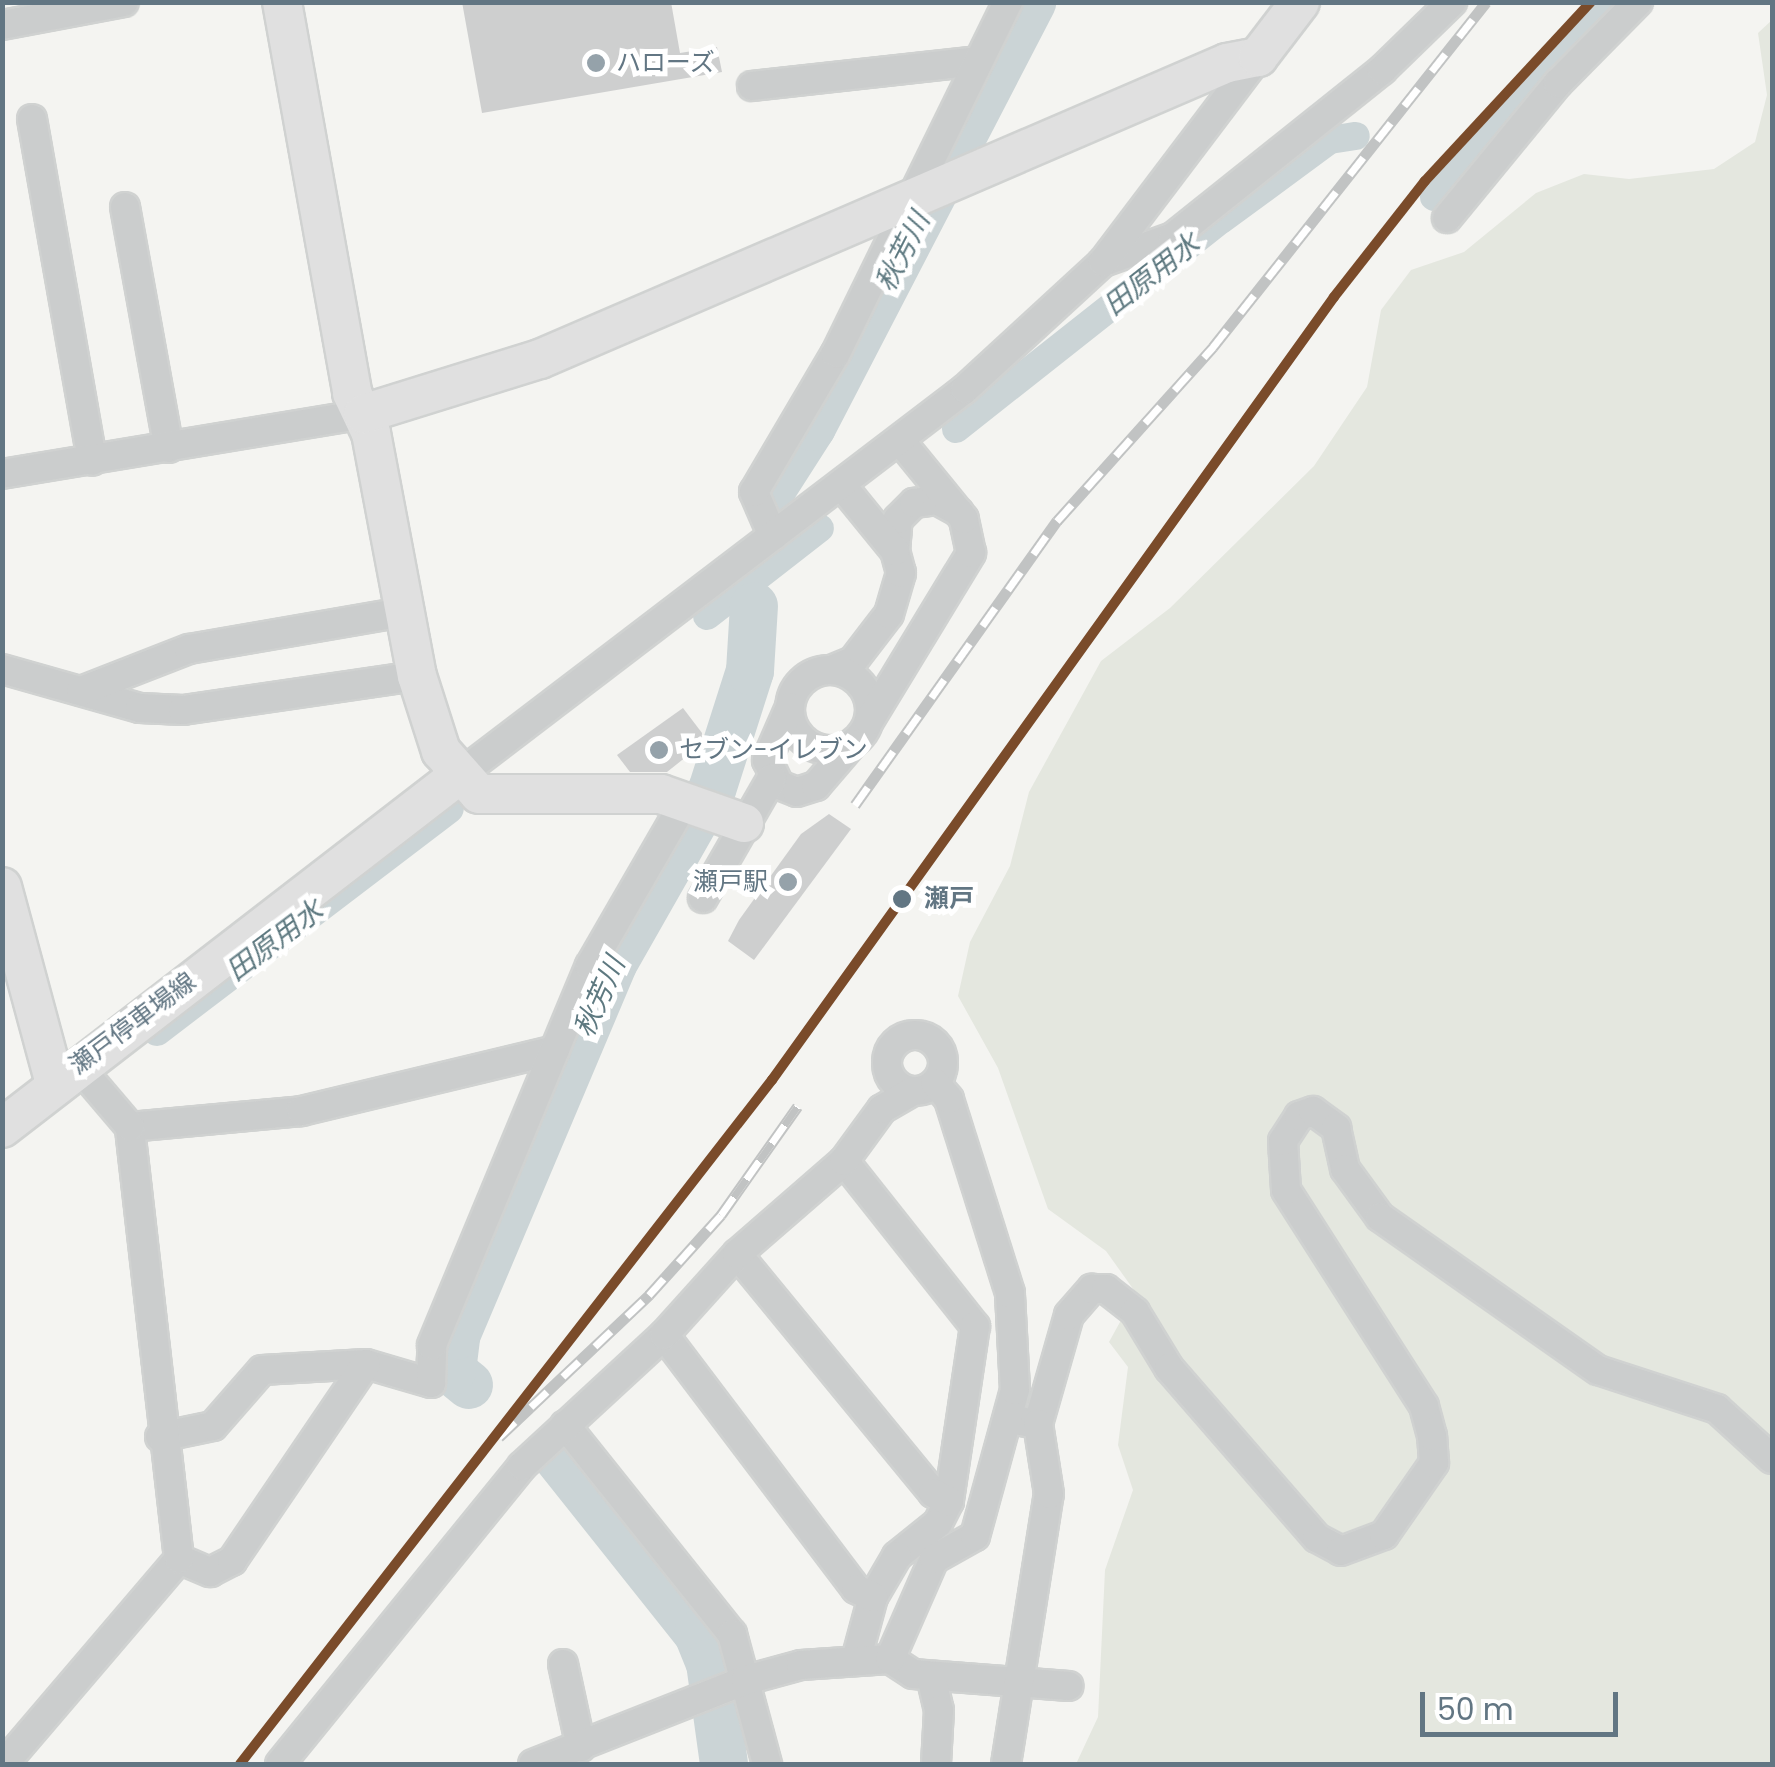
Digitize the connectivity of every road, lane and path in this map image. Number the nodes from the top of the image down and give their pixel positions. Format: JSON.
{"nodes":[{"id":1,"x":124,"y":2,"type":"edge"},
{"id":2,"x":282,"y":2,"type":"edge"},
{"id":3,"x":1008,"y":2,"type":"edge"},
{"id":4,"x":1300,"y":2,"type":"edge"},
{"id":5,"x":1452,"y":2,"type":"edge"},
{"id":6,"x":1638,"y":2,"type":"edge"},
{"id":7,"x":72,"y":7,"type":"edge"},
{"id":8,"x":2,"y":25,"type":"edge"},
{"id":9,"x":1258,"y":57,"type":"junction"},
{"id":10,"x":977,"y":62,"type":"junction"},
{"id":11,"x":752,"y":86,"type":"dead end"},
{"id":12,"x":32,"y":119,"type":"dead end"},
{"id":13,"x":915,"y":198,"type":"junction"},
{"id":14,"x":125,"y":207,"type":"dead end"},
{"id":15,"x":1447,"y":218,"type":"dead end"},
{"id":16,"x":1102,"y":262,"type":"junction"},
{"id":17,"x":363,"y":414,"type":"junction"},
{"id":18,"x":902,"y":442,"type":"junction"},
{"id":19,"x":168,"y":448,"type":"junction"},
{"id":20,"x":92,"y":460,"type":"junction"},
{"id":21,"x":2,"y":474,"type":"edge"},
{"id":22,"x":843,"y":488,"type":"junction"},
{"id":23,"x":958,"y":512,"type":"junction"},
{"id":24,"x":774,"y":536,"type":"junction"},
{"id":25,"x":895,"y":551,"type":"junction"},
{"id":26,"x":404,"y":612,"type":"junction"},
{"id":27,"x":2,"y":669,"type":"edge"},
{"id":28,"x":834,"y":669,"type":"junction"},
{"id":29,"x":417,"y":676,"type":"junction"},
{"id":30,"x":81,"y":691,"type":"junction"},
{"id":31,"x":790,"y":706,"type":"junction"},
{"id":32,"x":861,"y":733,"type":"junction"},
{"id":33,"x":458,"y":776,"type":"junction"},
{"id":34,"x":772,"y":778,"type":"junction"},
{"id":35,"x":717,"y":811,"type":"junction"},
{"id":36,"x":4,"y":896,"type":"edge"},
{"id":37,"x":703,"y":898,"type":"dead end"},
{"id":38,"x":554,"y":1050,"type":"junction"},
{"id":39,"x":888,"y":1073,"type":"junction"},
{"id":40,"x":67,"y":1075,"type":"junction"},
{"id":41,"x":924,"y":1087,"type":"junction"},
{"id":42,"x":882,"y":1109,"type":"junction"},
{"id":43,"x":130,"y":1127,"type":"junction"},
{"id":44,"x":2,"y":1128,"type":"edge"},
{"id":45,"x":844,"y":1161,"type":"junction"},
{"id":46,"x":737,"y":1254,"type":"junction"},
{"id":47,"x":664,"y":1334,"type":"junction"},
{"id":48,"x":366,"y":1364,"type":"junction"},
{"id":49,"x":1009,"y":1419,"type":"junction"},
{"id":50,"x":1038,"y":1424,"type":"junction"},
{"id":51,"x":565,"y":1425,"type":"junction"},
{"id":52,"x":160,"y":1436,"type":"junction"},
{"id":53,"x":1772,"y":1460,"type":"edge"},
{"id":54,"x":950,"y":1501,"type":"junction"},
{"id":55,"x":179,"y":1559,"type":"junction"},
{"id":56,"x":874,"y":1597,"type":"junction"},
{"id":57,"x":890,"y":1659,"type":"junction"},
{"id":58,"x":856,"y":1660,"type":"junction"},
{"id":59,"x":562,"y":1664,"type":"dead end"},
{"id":60,"x":931,"y":1676,"type":"junction"},
{"id":61,"x":1017,"y":1681,"type":"junction"},
{"id":62,"x":739,"y":1684,"type":"junction"},
{"id":63,"x":1068,"y":1686,"type":"dead end"},
{"id":64,"x":581,"y":1747,"type":"junction"},
{"id":65,"x":4,"y":1764,"type":"edge"},
{"id":66,"x":280,"y":1764,"type":"edge"},
{"id":67,"x":534,"y":1764,"type":"edge"},
{"id":68,"x":767,"y":1764,"type":"edge"},
{"id":69,"x":936,"y":1764,"type":"edge"},
{"id":70,"x":1006,"y":1764,"type":"edge"}],
"edges":[{"from":1,"to":7,"type":"street"},
{"from":2,"to":17,"type":"street"},
{"from":3,"to":10,"type":"street"},
{"from":4,"to":9,"type":"street"},
{"from":5,"to":16,"type":"street"},
{"from":6,"to":15,"type":"street"},
{"from":7,"to":8,"type":"street"},
{"from":9,"to":13,"type":"street"},
{"from":9,"to":16,"type":"street"},
{"from":10,"to":11,"type":"street"},
{"from":10,"to":13,"type":"street"},
{"from":12,"to":20,"type":"street"},
{"from":13,"to":17,"type":"street"},
{"from":13,"to":24,"type":"street"},
{"from":14,"to":19,"type":"street"},
{"from":16,"to":18,"type":"street"},
{"from":17,"to":19,"type":"street"},
{"from":17,"to":26,"type":"street"},
{"from":18,"to":22,"type":"street"},
{"from":18,"to":23,"type":"street"},
{"from":19,"to":20,"type":"street"},
{"from":20,"to":21,"type":"street"},
{"from":22,"to":24,"type":"street"},
{"from":22,"to":25,"type":"street"},
{"from":23,"to":25,"type":"street"},
{"from":23,"to":32,"type":"street"},
{"from":24,"to":33,"type":"street"},
{"from":25,"to":28,"type":"street"},
{"from":26,"to":29,"type":"street"},
{"from":26,"to":30,"type":"street"},
{"from":27,"to":30,"type":"street"},
{"from":28,"to":31,"type":"street"},
{"from":28,"to":32,"type":"street"},
{"from":29,"to":30,"type":"street"},
{"from":29,"to":33,"type":"street"},
{"from":31,"to":32,"type":"street"},
{"from":31,"to":34,"type":"street"},
{"from":32,"to":34,"type":"street"},
{"from":33,"to":35,"type":"street"},
{"from":33,"to":40,"type":"street","name":"瀬戸停車場線"},
{"from":34,"to":35,"type":"street"},
{"from":35,"to":37,"type":"street"},
{"from":35,"to":38,"type":"street"},
{"from":36,"to":40,"type":"street"},
{"from":38,"to":43,"type":"street"},
{"from":38,"to":48,"type":"street"},
{"from":39,"to":41,"type":"street"},
{"from":39,"to":41,"type":"street"},
{"from":39,"to":42,"type":"street"},
{"from":40,"to":43,"type":"street"},
{"from":40,"to":44,"type":"street","name":"瀬戸停車場線"},
{"from":41,"to":42,"type":"street"},
{"from":41,"to":49,"type":"street"},
{"from":42,"to":45,"type":"street"},
{"from":43,"to":52,"type":"street"},
{"from":45,"to":46,"type":"street"},
{"from":45,"to":54,"type":"street"},
{"from":46,"to":47,"type":"street"},
{"from":46,"to":54,"type":"street"},
{"from":47,"to":51,"type":"street"},
{"from":47,"to":56,"type":"street"},
{"from":48,"to":52,"type":"street"},
{"from":48,"to":55,"type":"street"},
{"from":49,"to":50,"type":"street"},
{"from":49,"to":57,"type":"street"},
{"from":50,"to":53,"type":"street"},
{"from":50,"to":61,"type":"street"},
{"from":51,"to":62,"type":"street"},
{"from":51,"to":66,"type":"street"},
{"from":52,"to":55,"type":"street"},
{"from":54,"to":56,"type":"street"},
{"from":55,"to":65,"type":"street"},
{"from":56,"to":58,"type":"street"},
{"from":57,"to":58,"type":"street"},
{"from":57,"to":60,"type":"street"},
{"from":58,"to":62,"type":"street"},
{"from":59,"to":64,"type":"street"},
{"from":60,"to":61,"type":"street"},
{"from":60,"to":69,"type":"street"},
{"from":61,"to":63,"type":"street"},
{"from":61,"to":70,"type":"street"},
{"from":62,"to":64,"type":"street"},
{"from":62,"to":68,"type":"street"},
{"from":64,"to":67,"type":"street"}]}
